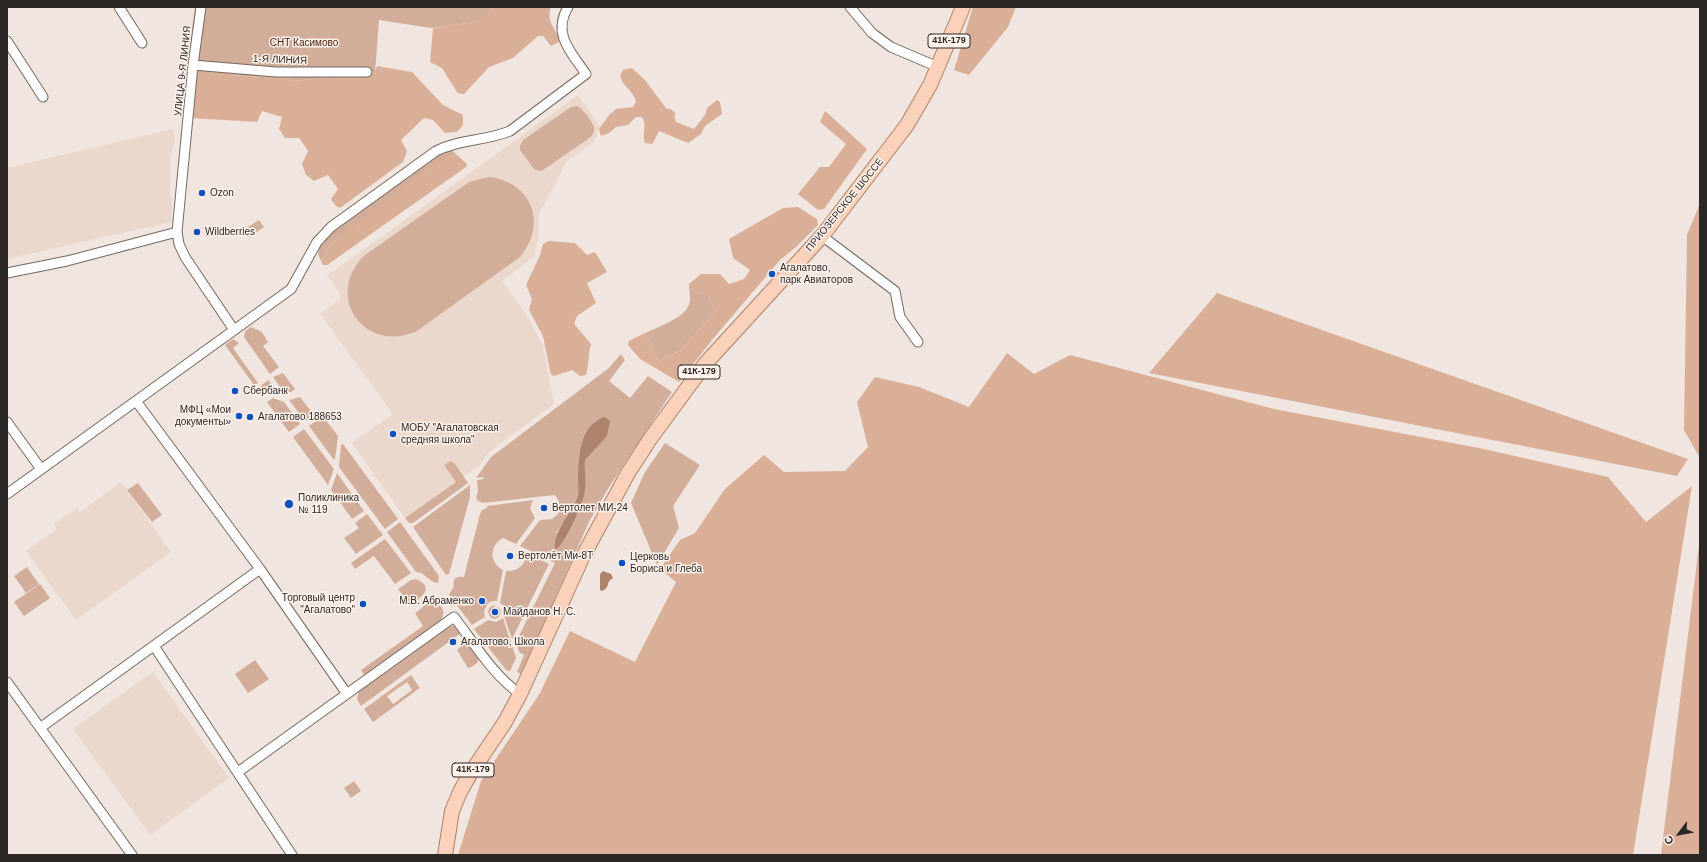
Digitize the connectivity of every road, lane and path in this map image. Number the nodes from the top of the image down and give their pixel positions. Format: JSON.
{"nodes":[{"id":1,"x":119,"y":7,"type":"edge"},
{"id":2,"x":201,"y":7,"type":"edge"},
{"id":3,"x":568,"y":7,"type":"edge"},
{"id":4,"x":850,"y":7,"type":"edge"},
{"id":5,"x":963,"y":7,"type":"edge"},
{"id":6,"x":7,"y":41,"type":"edge"},
{"id":7,"x":142,"y":43,"type":"dead end"},
{"id":8,"x":193,"y":65,"type":"junction"},
{"id":9,"x":368,"y":72,"type":"dead end"},
{"id":10,"x":935,"y":76,"type":"junction"},
{"id":11,"x":42,"y":98,"type":"dead end"},
{"id":12,"x":178,"y":232,"type":"junction"},
{"id":13,"x":822,"y":236,"type":"junction"},
{"id":14,"x":7,"y":273,"type":"edge"},
{"id":15,"x":234,"y":330,"type":"junction"},
{"id":16,"x":918,"y":342,"type":"dead end"},
{"id":17,"x":136,"y":401,"type":"junction"},
{"id":18,"x":7,"y":422,"type":"edge"},
{"id":19,"x":41,"y":469,"type":"junction"},
{"id":20,"x":7,"y":494,"type":"edge"},
{"id":21,"x":260,"y":569,"type":"junction"},
{"id":22,"x":154,"y":646,"type":"junction"},
{"id":23,"x":7,"y":682,"type":"edge"},
{"id":24,"x":347,"y":694,"type":"junction"},
{"id":25,"x":520,"y":694,"type":"junction"},
{"id":26,"x":40,"y":728,"type":"junction"},
{"id":27,"x":238,"y":772,"type":"junction"},
{"id":28,"x":132,"y":855,"type":"edge"},
{"id":29,"x":292,"y":855,"type":"edge"},
{"id":30,"x":445,"y":855,"type":"edge"}],
"edges":[{"from":1,"to":7,"type":"street"},
{"from":2,"to":8,"type":"street","name":"УЛИЦА 9-Я ЛИНИЯ"},
{"from":3,"to":15,"type":"street"},
{"from":4,"to":10,"type":"street"},
{"from":5,"to":10,"type":"main road","name":"ПРИОЗЕРСКОЕ ШОССЕ","number":"41К-179"},
{"from":6,"to":11,"type":"street"},
{"from":8,"to":9,"type":"street","name":"1-Я ЛИНИЯ"},
{"from":8,"to":12,"type":"street","name":"УЛИЦА 9-Я ЛИНИЯ"},
{"from":10,"to":13,"type":"main road","name":"ПРИОЗЕРСКОЕ ШОССЕ","number":"41К-179"},
{"from":12,"to":14,"type":"street"},
{"from":12,"to":15,"type":"street","name":"УЛИЦА 9-Я ЛИНИЯ"},
{"from":13,"to":16,"type":"street"},
{"from":13,"to":25,"type":"main road","name":"ПРИОЗЕРСКОЕ ШОССЕ","number":"41К-179"},
{"from":15,"to":17,"type":"street"},
{"from":17,"to":19,"type":"street"},
{"from":17,"to":21,"type":"street"},
{"from":18,"to":19,"type":"street"},
{"from":19,"to":20,"type":"street"},
{"from":21,"to":22,"type":"street"},
{"from":21,"to":24,"type":"street"},
{"from":22,"to":26,"type":"street"},
{"from":22,"to":27,"type":"street"},
{"from":23,"to":26,"type":"street"},
{"from":24,"to":25,"type":"street"},
{"from":24,"to":27,"type":"street"},
{"from":25,"to":30,"type":"main road","name":"ПРИОЗЕРСКОЕ ШОССЕ","number":"41К-179"},
{"from":26,"to":28,"type":"street"},
{"from":27,"to":29,"type":"street"}]}
